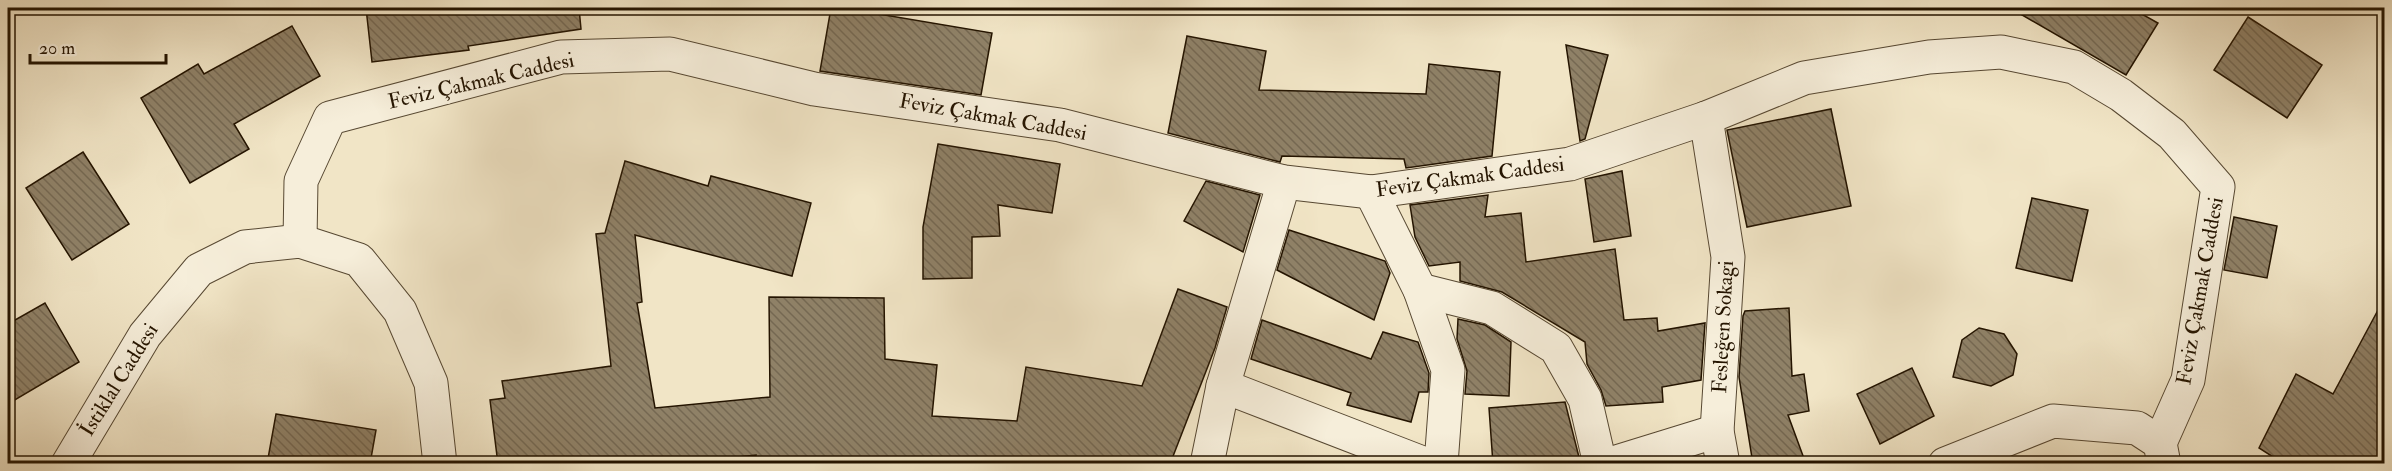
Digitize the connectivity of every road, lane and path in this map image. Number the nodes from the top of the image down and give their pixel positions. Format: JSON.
{"nodes":[{"id":1,"x":1706,"y":118,"type":"junction"},
{"id":2,"x":1284,"y":182,"type":"junction"},
{"id":3,"x":1371,"y":192,"type":"junction"},
{"id":4,"x":300,"y":241,"type":"junction"},
{"id":5,"x":1420,"y":290,"type":"junction"},
{"id":6,"x":1223,"y":386,"type":"junction"},
{"id":7,"x":1717,"y":431,"type":"junction"},
{"id":8,"x":2162,"y":453,"type":"edge"},
{"id":9,"x":68,"y":464,"type":"edge"},
{"id":10,"x":440,"y":464,"type":"edge"},
{"id":11,"x":1207,"y":464,"type":"edge"},
{"id":12,"x":1425,"y":464,"type":"edge"},
{"id":13,"x":1441,"y":464,"type":"edge"},
{"id":14,"x":1600,"y":464,"type":"edge"},
{"id":15,"x":1610,"y":464,"type":"edge"},
{"id":16,"x":1723,"y":464,"type":"edge"},
{"id":17,"x":1945,"y":464,"type":"edge"}],
"edges":[{"from":1,"to":3,"type":"street","name":"Feviz Çakmak Caddesi"},
{"from":1,"to":7,"type":"street","name":"Fesleğen Sokagi"},
{"from":1,"to":8,"type":"street","name":"Feviz Çakmak Caddesi"},
{"from":2,"to":3,"type":"street","name":"Feviz Çakmak Caddesi"},
{"from":2,"to":4,"type":"street","name":"Feviz Çakmak Caddesi"},
{"from":2,"to":6,"type":"street"},
{"from":3,"to":5,"type":"street"},
{"from":4,"to":9,"type":"street","name":"İstiklal Caddesi"},
{"from":4,"to":10,"type":"street","name":"İstiklal Caddesi"},
{"from":5,"to":13,"type":"street"},
{"from":5,"to":14,"type":"street"},
{"from":6,"to":11,"type":"street"},
{"from":6,"to":12,"type":"street"},
{"from":7,"to":15,"type":"street"},
{"from":7,"to":16,"type":"street","name":"Fesleğen Sokagi"},
{"from":8,"to":17,"type":"street"}]}
